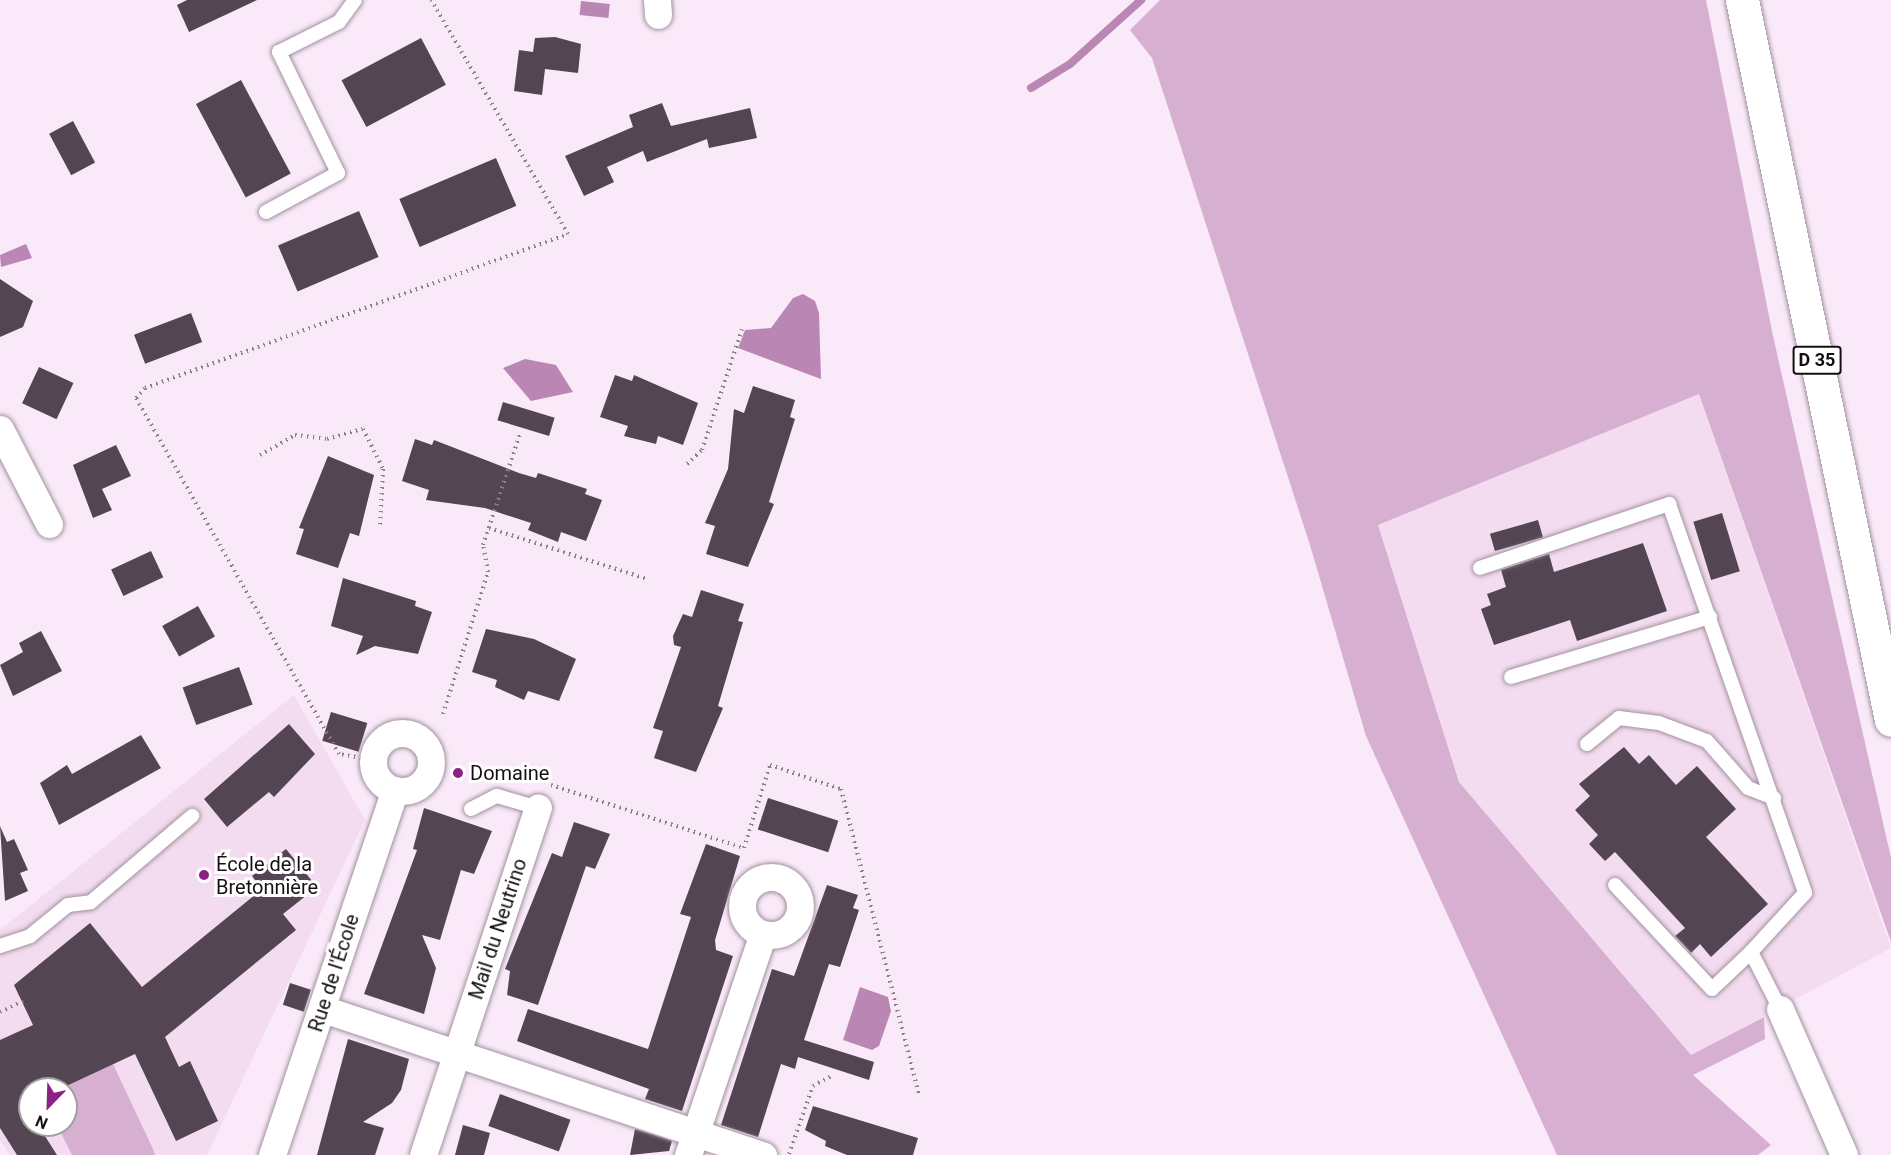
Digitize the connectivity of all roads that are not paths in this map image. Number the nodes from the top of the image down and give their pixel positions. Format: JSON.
{"nodes":[{"id":1,"x":355,"y":0,"type":"edge"},
{"id":2,"x":1742,"y":0,"type":"edge"},
{"id":3,"x":266,"y":212,"type":"dead end"},
{"id":4,"x":0,"y":429,"type":"edge"},
{"id":5,"x":49,"y":524,"type":"dead end"},
{"id":6,"x":1480,"y":568,"type":"dead end"},
{"id":7,"x":1710,"y":617,"type":"junction"},
{"id":8,"x":1511,"y":677,"type":"dead end"},
{"id":9,"x":1891,"y":720,"type":"edge"},
{"id":10,"x":1587,"y":744,"type":"dead end"},
{"id":11,"x":395,"y":790,"type":"junction"},
{"id":12,"x":1774,"y":798,"type":"junction"},
{"id":13,"x":538,"y":808,"type":"joint"},
{"id":14,"x":471,"y":809,"type":"dead end"},
{"id":15,"x":192,"y":816,"type":"dead end"},
{"id":16,"x":1615,"y":885,"type":"dead end"},
{"id":17,"x":763,"y":934,"type":"dead end"},
{"id":18,"x":0,"y":946,"type":"edge"},
{"id":19,"x":1750,"y":952,"type":"junction"},
{"id":20,"x":323,"y":1009,"type":"junction"},
{"id":21,"x":1780,"y":1009,"type":"joint"},
{"id":22,"x":458,"y":1051,"type":"junction"},
{"id":23,"x":693,"y":1143,"type":"edge"},
{"id":24,"x":272,"y":1155,"type":"edge"},
{"id":25,"x":423,"y":1155,"type":"edge"},
{"id":26,"x":763,"y":1155,"type":"edge"},
{"id":27,"x":1844,"y":1155,"type":"edge"}],
"edges":[{"from":1,"to":3,"type":"lane"},
{"from":2,"to":9,"type":"main road","number":"D 35"},
{"from":4,"to":5,"type":"street"},
{"from":6,"to":7,"type":"lane"},
{"from":7,"to":8,"type":"lane"},
{"from":7,"to":12,"type":"lane"},
{"from":10,"to":12,"type":"lane"},
{"from":11,"to":11,"type":"street"},
{"from":11,"to":20,"type":"street","name":"Rue de l'École"},
{"from":12,"to":19,"type":"lane"},
{"from":13,"to":14,"type":"lane"},
{"from":13,"to":22,"type":"street","name":"Mail du Neutrino"},
{"from":15,"to":18,"type":"lane"},
{"from":16,"to":19,"type":"lane"},
{"from":17,"to":23,"type":"street"},
{"from":19,"to":21,"type":"lane"},
{"from":20,"to":22,"type":"street"},
{"from":20,"to":24,"type":"street","name":"Rue de l'École"},
{"from":21,"to":27,"type":"street"},
{"from":22,"to":23,"type":"street"},
{"from":22,"to":25,"type":"street","name":"Mail du Neutrino"},
{"from":23,"to":26,"type":"street"}]}
